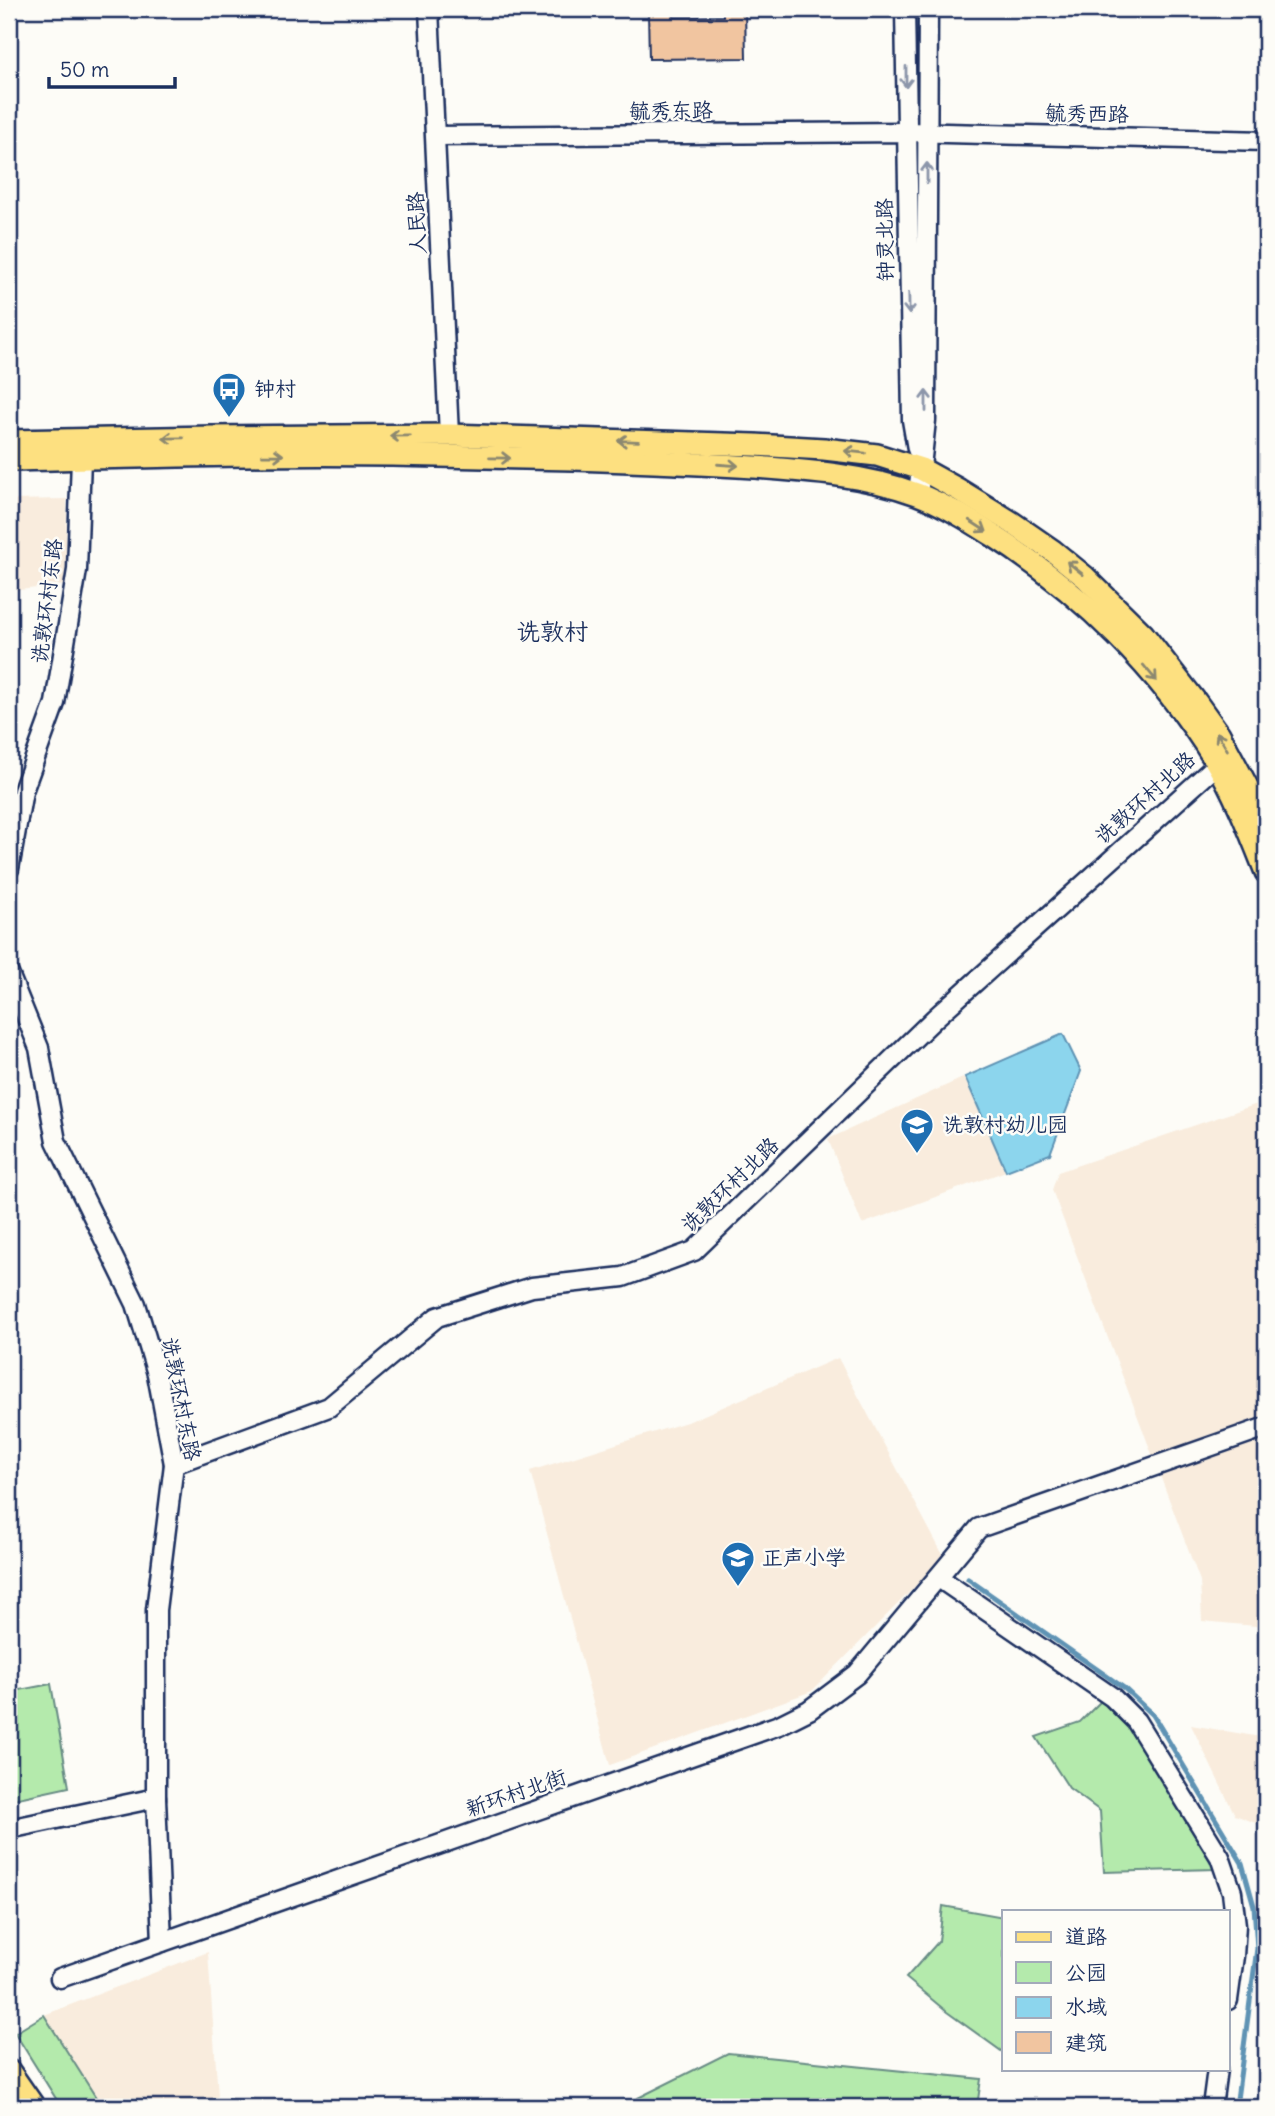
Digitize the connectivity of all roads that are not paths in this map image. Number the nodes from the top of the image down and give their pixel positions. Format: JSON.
{"nodes":[{"id":1,"x":429,"y":9,"type":"edge"},
{"id":2,"x":905,"y":9,"type":"edge"},
{"id":3,"x":928,"y":9,"type":"edge"},
{"id":4,"x":906,"y":132,"type":"junction"},
{"id":5,"x":927,"y":133,"type":"junction"},
{"id":6,"x":436,"y":136,"type":"junction"},
{"id":7,"x":1266,"y":141,"type":"edge"},
{"id":8,"x":449,"y":435,"type":"junction"},
{"id":9,"x":9,"y":441,"type":"edge"},
{"id":10,"x":81,"y":459,"type":"junction"},
{"id":11,"x":9,"y":460,"type":"edge"},
{"id":12,"x":921,"y":469,"type":"junction"},
{"id":13,"x":918,"y":495,"type":"junction"},
{"id":14,"x":1218,"y":764,"type":"junction"},
{"id":15,"x":1266,"y":822,"type":"edge"},
{"id":16,"x":9,"y":869,"type":"edge"},
{"id":17,"x":1266,"y":872,"type":"edge"},
{"id":18,"x":9,"y":974,"type":"edge"},
{"id":19,"x":1266,"y":1427,"type":"edge"},
{"id":20,"x":174,"y":1465,"type":"junction"},
{"id":21,"x":939,"y":1578,"type":"junction"},
{"id":22,"x":156,"y":1798,"type":"junction"},
{"id":23,"x":9,"y":1829,"type":"edge"},
{"id":24,"x":162,"y":1942,"type":"junction"},
{"id":25,"x":60,"y":1978,"type":"dead end"},
{"id":26,"x":1230,"y":1985,"type":"edge"},
{"id":27,"x":1217,"y":2070,"type":"edge"},
{"id":28,"x":9,"y":2071,"type":"edge"},
{"id":29,"x":34,"y":2107,"type":"edge"},
{"id":30,"x":1212,"y":2107,"type":"edge"}],
"edges":[{"from":1,"to":6,"type":"street","name":"人民路"},
{"from":2,"to":4,"type":"street","name":"钟灵北路","one_way":true},
{"from":3,"to":5,"type":"street","name":"钟灵北路"},
{"from":4,"to":5,"type":"street","name":"毓秀西路"},
{"from":4,"to":6,"type":"street","name":"毓秀东路"},
{"from":4,"to":12,"type":"street","name":"钟灵北路","one_way":true},
{"from":5,"to":7,"type":"street","name":"毓秀西路"},
{"from":12,"to":5,"type":"street","name":"钟灵北路","one_way":true},
{"from":6,"to":8,"type":"street","name":"人民路"},
{"from":8,"to":9,"type":"main road","one_way":true},
{"from":12,"to":8,"type":"main road","one_way":true},
{"from":10,"to":11,"type":"main road"},
{"from":10,"to":13,"type":"main road","one_way":true},
{"from":10,"to":16,"type":"street","name":"诜敦环村东路"},
{"from":12,"to":13,"type":"street","name":"钟灵北路"},
{"from":15,"to":12,"type":"main road","one_way":true},
{"from":13,"to":14,"type":"main road","one_way":true},
{"from":14,"to":17,"type":"main road"},
{"from":14,"to":20,"type":"street","name":"诜敦环村北路"},
{"from":18,"to":20,"type":"street","name":"诜敦环村东路"},
{"from":19,"to":21,"type":"street","name":"新环村北街"},
{"from":20,"to":22,"type":"street","name":"诜敦环村东路"},
{"from":21,"to":24,"type":"street","name":"新环村北街"},
{"from":21,"to":26,"type":"street"},
{"from":22,"to":23,"type":"street"},
{"from":22,"to":24,"type":"street","name":"诜敦环村东路"},
{"from":24,"to":25,"type":"street","name":"新环村北街"},
{"from":27,"to":30,"type":"street"},
{"from":28,"to":29,"type":"main road"}]}
